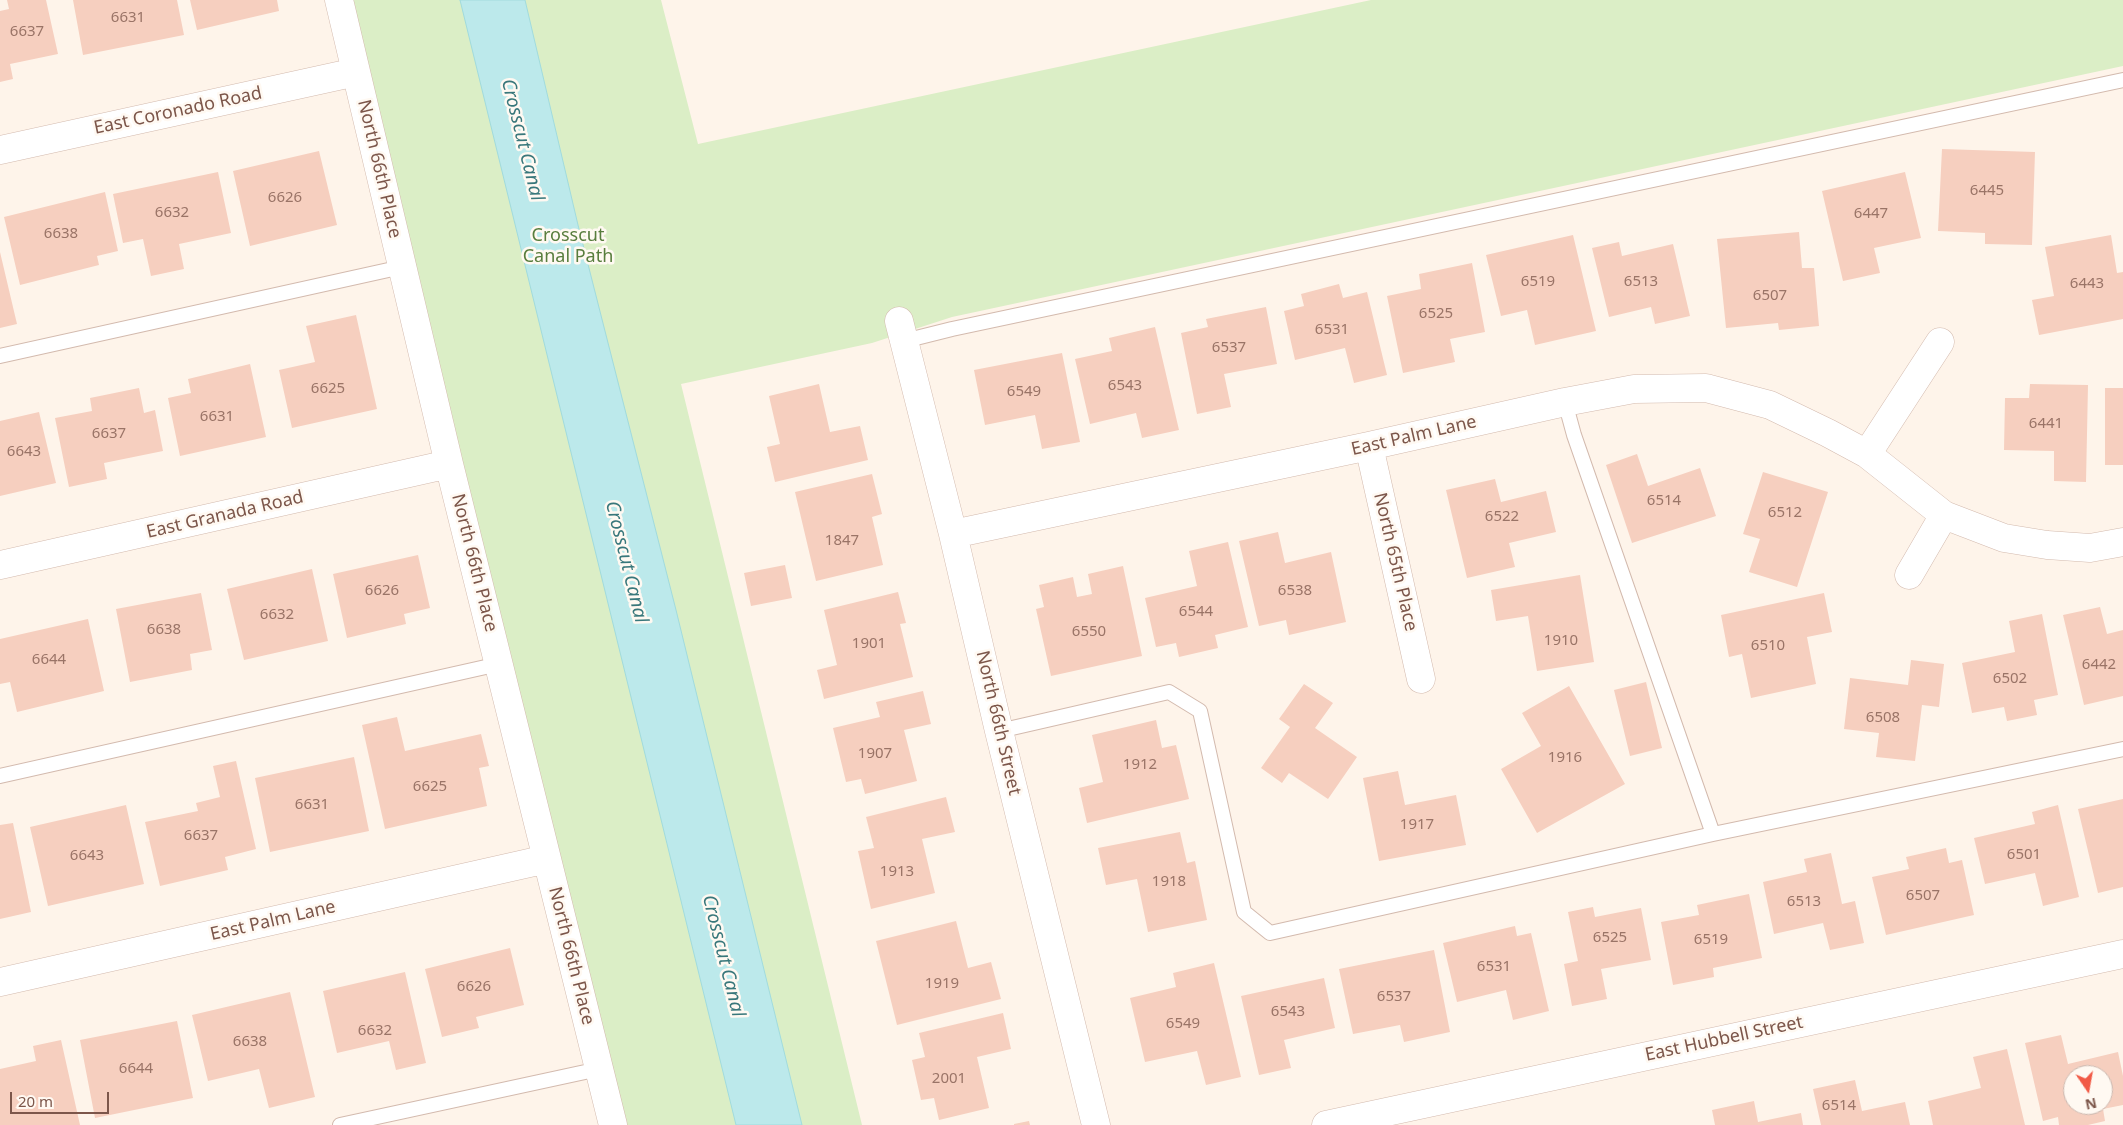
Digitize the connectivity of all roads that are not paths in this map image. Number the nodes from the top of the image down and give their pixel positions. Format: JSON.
{"nodes":[{"id":1,"x":339,"y":0,"type":"edge"},
{"id":2,"x":356,"y":72,"type":"junction"},
{"id":3,"x":2123,"y":80,"type":"edge"},
{"id":4,"x":0,"y":150,"type":"edge"},
{"id":5,"x":402,"y":267,"type":"junction"},
{"id":6,"x":901,"y":331,"type":"joint"},
{"id":7,"x":1940,"y":342,"type":"dead end"},
{"id":8,"x":0,"y":356,"type":"edge"},
{"id":9,"x":1565,"y":402,"type":"junction"},
{"id":10,"x":1369,"y":446,"type":"junction"},
{"id":11,"x":1868,"y":454,"type":"junction"},
{"id":12,"x":450,"y":464,"type":"junction"},
{"id":13,"x":1944,"y":515,"type":"junction"},
{"id":14,"x":953,"y":534,"type":"junction"},
{"id":15,"x":2123,"y":542,"type":"edge"},
{"id":16,"x":0,"y":565,"type":"edge"},
{"id":17,"x":1909,"y":575,"type":"dead end"},
{"id":18,"x":499,"y":664,"type":"junction"},
{"id":19,"x":1421,"y":678,"type":"dead end"},
{"id":20,"x":999,"y":731,"type":"junction"},
{"id":21,"x":2123,"y":749,"type":"edge"},
{"id":22,"x":0,"y":776,"type":"edge"},
{"id":23,"x":1713,"y":834,"type":"junction"},
{"id":24,"x":547,"y":859,"type":"junction"},
{"id":25,"x":2123,"y":954,"type":"edge"},
{"id":26,"x":0,"y":982,"type":"edge"},
{"id":27,"x":599,"y":1069,"type":"junction"},
{"id":28,"x":340,"y":1125,"type":"edge"},
{"id":29,"x":613,"y":1125,"type":"edge"},
{"id":30,"x":1096,"y":1125,"type":"edge"},
{"id":31,"x":1326,"y":1125,"type":"edge"}],
"edges":[{"from":1,"to":2,"type":"street","name":"North 66th Place"},
{"from":2,"to":4,"type":"street","name":"East Coronado Road"},
{"from":2,"to":5,"type":"street","name":"North 66th Place"},
{"from":3,"to":6,"type":"lane"},
{"from":5,"to":8,"type":"lane"},
{"from":5,"to":12,"type":"street","name":"North 66th Place"},
{"from":6,"to":14,"type":"street","name":"North 66th Street"},
{"from":7,"to":11,"type":"street"},
{"from":9,"to":10,"type":"street","name":"East Palm Lane"},
{"from":9,"to":11,"type":"street","name":"East Palm Lane"},
{"from":9,"to":23,"type":"lane"},
{"from":10,"to":14,"type":"street","name":"East Palm Lane"},
{"from":10,"to":19,"type":"street","name":"North 65th Place"},
{"from":11,"to":13,"type":"street","name":"East Palm Lane"},
{"from":12,"to":16,"type":"street","name":"East Granada Road"},
{"from":12,"to":18,"type":"street","name":"North 66th Place"},
{"from":13,"to":15,"type":"street","name":"East Palm Lane"},
{"from":13,"to":17,"type":"street"},
{"from":14,"to":20,"type":"street","name":"North 66th Street"},
{"from":18,"to":22,"type":"lane"},
{"from":18,"to":24,"type":"street","name":"North 66th Place"},
{"from":20,"to":23,"type":"lane"},
{"from":20,"to":30,"type":"street","name":"North 66th Street"},
{"from":21,"to":23,"type":"lane"},
{"from":24,"to":26,"type":"street","name":"East Palm Lane"},
{"from":24,"to":27,"type":"street","name":"North 66th Place"},
{"from":25,"to":31,"type":"street","name":"East Hubbell Street"},
{"from":27,"to":28,"type":"lane"},
{"from":27,"to":29,"type":"street","name":"North 66th Place"}]}
